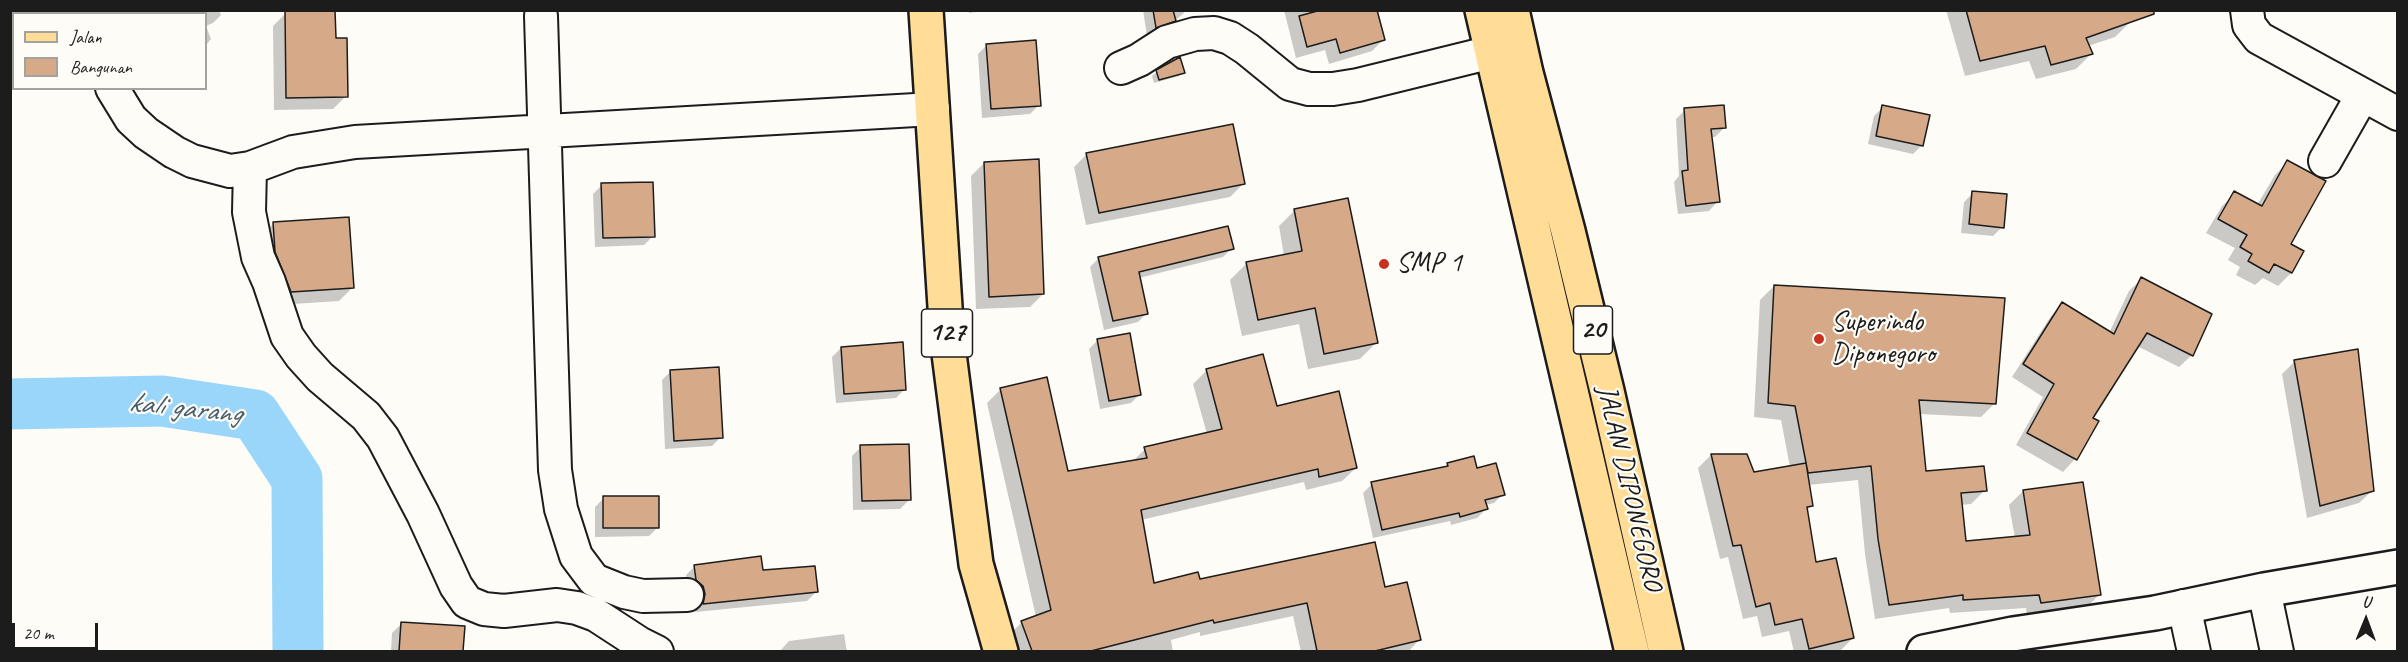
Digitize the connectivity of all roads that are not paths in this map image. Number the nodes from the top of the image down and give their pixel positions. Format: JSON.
{"nodes":[{"id":1,"x":926,"y":10,"type":"edge"},
{"id":2,"x":1482,"y":10,"type":"edge"},
{"id":3,"x":1512,"y":10,"type":"edge"},
{"id":4,"x":2247,"y":10,"type":"edge"},
{"id":5,"x":541,"y":16,"type":"dead end"},
{"id":6,"x":1492,"y":52,"type":"junction"},
{"id":7,"x":1120,"y":68,"type":"dead end"},
{"id":8,"x":112,"y":90,"type":"edge"},
{"id":9,"x":2362,"y":96,"type":"junction"},
{"id":10,"x":933,"y":109,"type":"junction"},
{"id":11,"x":2397,"y":114,"type":"edge"},
{"id":12,"x":544,"y":132,"type":"junction"},
{"id":13,"x":2325,"y":161,"type":"dead end"},
{"id":14,"x":250,"y":168,"type":"junction"},
{"id":15,"x":1568,"y":231,"type":"junction"},
{"id":16,"x":1535,"y":241,"type":"junction"},
{"id":17,"x":2397,"y":567,"type":"edge"},
{"id":18,"x":2264,"y":590,"type":"junction"},
{"id":19,"x":687,"y":595,"type":"dead end"},
{"id":20,"x":2184,"y":606,"type":"junction"},
{"id":21,"x":2014,"y":643,"type":"edge"},
{"id":22,"x":657,"y":651,"type":"edge"},
{"id":23,"x":1001,"y":651,"type":"edge"},
{"id":24,"x":1632,"y":651,"type":"edge"},
{"id":25,"x":1666,"y":651,"type":"edge"},
{"id":26,"x":1924,"y":651,"type":"edge"},
{"id":27,"x":2194,"y":651,"type":"edge"},
{"id":28,"x":2277,"y":651,"type":"edge"}],
"edges":[{"from":1,"to":10,"type":"main road","number":"127"},
{"from":2,"to":6,"type":"main road","name":"JALAN DIPONEGORO","number":"20"},
{"from":3,"to":15,"type":"main road","name":"JALAN DIPONEGORO","number":"20"},
{"from":4,"to":9,"type":"street"},
{"from":5,"to":12,"type":"street"},
{"from":6,"to":7,"type":"street"},
{"from":6,"to":16,"type":"main road","name":"JALAN DIPONEGORO","number":"20"},
{"from":8,"to":14,"type":"street"},
{"from":9,"to":11,"type":"street"},
{"from":9,"to":13,"type":"street"},
{"from":10,"to":12,"type":"street"},
{"from":10,"to":23,"type":"main road","number":"127"},
{"from":12,"to":14,"type":"street"},
{"from":12,"to":19,"type":"street"},
{"from":14,"to":22,"type":"street"},
{"from":15,"to":16,"type":"main road"},
{"from":15,"to":25,"type":"main road","name":"JALAN DIPONEGORO","number":"20"},
{"from":16,"to":24,"type":"main road","name":"JALAN DIPONEGORO","number":"20"},
{"from":17,"to":18,"type":"main road"},
{"from":18,"to":20,"type":"main road"},
{"from":18,"to":28,"type":"street"},
{"from":20,"to":21,"type":"main road"},
{"from":20,"to":27,"type":"street"},
{"from":21,"to":26,"type":"main road"}]}
